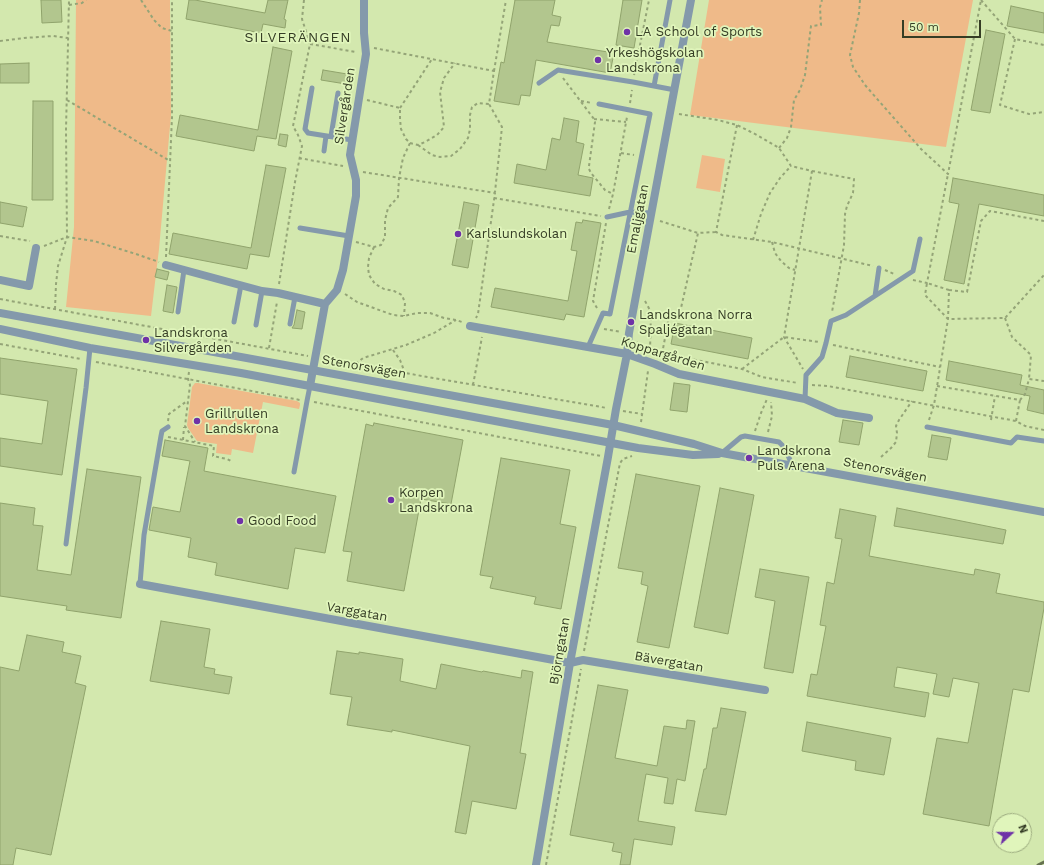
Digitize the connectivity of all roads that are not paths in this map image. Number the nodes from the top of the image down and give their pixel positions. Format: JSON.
{"nodes":[{"id":1,"x":364,"y":0,"type":"edge"},
{"id":2,"x":670,"y":0,"type":"edge"},
{"id":3,"x":691,"y":0,"type":"edge"},
{"id":4,"x":539,"y":83,"type":"dead end"},
{"id":5,"x":654,"y":86,"type":"junction"},
{"id":6,"x":312,"y":88,"type":"dead end"},
{"id":7,"x":675,"y":90,"type":"junction"},
{"id":8,"x":338,"y":93,"type":"dead end"},
{"id":9,"x":599,"y":104,"type":"road end"},
{"id":10,"x":329,"y":136,"type":"junction"},
{"id":11,"x":352,"y":140,"type":"junction"},
{"id":12,"x":324,"y":151,"type":"dead end"},
{"id":13,"x":630,"y":212,"type":"junction"},
{"id":14,"x":652,"y":213,"type":"junction"},
{"id":15,"x":607,"y":217,"type":"road end"},
{"id":16,"x":300,"y":228,"type":"dead end"},
{"id":17,"x":349,"y":238,"type":"junction"},
{"id":18,"x":920,"y":239,"type":"dead end"},
{"id":19,"x":36,"y":248,"type":"road end"},
{"id":20,"x":166,"y":265,"type":"road end"},
{"id":21,"x":879,"y":268,"type":"road end"},
{"id":22,"x":184,"y":270,"type":"junction"},
{"id":23,"x":0,"y":280,"type":"edge"},
{"id":24,"x":241,"y":285,"type":"junction"},
{"id":25,"x":262,"y":291,"type":"junction"},
{"id":26,"x":875,"y":296,"type":"junction"},
{"id":27,"x":295,"y":297,"type":"junction"},
{"id":28,"x":325,"y":304,"type":"junction"},
{"id":29,"x":178,"y":312,"type":"dead end"},
{"id":30,"x":0,"y":314,"type":"edge"},
{"id":31,"x":234,"y":322,"type":"dead end"},
{"id":32,"x":290,"y":324,"type":"dead end"},
{"id":33,"x":256,"y":325,"type":"dead end"},
{"id":34,"x":470,"y":326,"type":"road end"},
{"id":35,"x":0,"y":330,"type":"edge"},
{"id":36,"x":588,"y":347,"type":"junction"},
{"id":37,"x":90,"y":348,"type":"junction"},
{"id":38,"x":627,"y":354,"type":"junction"},
{"id":39,"x":313,"y":370,"type":"junction"},
{"id":40,"x":310,"y":386,"type":"junction"},
{"id":41,"x":805,"y":399,"type":"junction"},
{"id":42,"x":870,"y":418,"type":"dead end"},
{"id":43,"x":613,"y":425,"type":"junction"},
{"id":44,"x":168,"y":426,"type":"road end"},
{"id":45,"x":927,"y":427,"type":"road end"},
{"id":46,"x":1044,"y":441,"type":"edge"},
{"id":47,"x":610,"y":442,"type":"junction"},
{"id":48,"x":722,"y":453,"type":"junction"},
{"id":49,"x":792,"y":465,"type":"junction"},
{"id":50,"x":294,"y":472,"type":"dead end"},
{"id":51,"x":1044,"y":512,"type":"edge"},
{"id":52,"x":66,"y":544,"type":"dead end"},
{"id":53,"x":140,"y":584,"type":"joint"},
{"id":54,"x":570,"y":663,"type":"junction"},
{"id":55,"x":764,"y":690,"type":"dead end"},
{"id":56,"x":536,"y":865,"type":"edge"}],
"edges":[{"from":1,"to":11,"type":"street","name":"Silvergården"},
{"from":2,"to":5,"type":"lane"},
{"from":3,"to":7,"type":"street","name":"Emaljgatan"},
{"from":4,"to":5,"type":"lane"},
{"from":5,"to":7,"type":"lane"},
{"from":6,"to":10,"type":"lane"},
{"from":7,"to":14,"type":"street","name":"Emaljgatan"},
{"from":8,"to":10,"type":"lane"},
{"from":9,"to":13,"type":"lane"},
{"from":10,"to":11,"type":"lane"},
{"from":10,"to":12,"type":"lane"},
{"from":11,"to":17,"type":"street","name":"Silvergården"},
{"from":13,"to":14,"type":"lane"},
{"from":13,"to":15,"type":"lane"},
{"from":13,"to":36,"type":"lane"},
{"from":14,"to":38,"type":"street","name":"Emaljgatan"},
{"from":16,"to":17,"type":"lane"},
{"from":17,"to":28,"type":"street","name":"Silvergården"},
{"from":18,"to":26,"type":"lane"},
{"from":19,"to":23,"type":"street"},
{"from":20,"to":22,"type":"street"},
{"from":21,"to":26,"type":"lane"},
{"from":22,"to":24,"type":"street"},
{"from":22,"to":29,"type":"lane"},
{"from":24,"to":25,"type":"street"},
{"from":24,"to":31,"type":"lane"},
{"from":25,"to":27,"type":"street"},
{"from":25,"to":33,"type":"lane"},
{"from":26,"to":41,"type":"lane"},
{"from":27,"to":28,"type":"street"},
{"from":27,"to":32,"type":"lane"},
{"from":28,"to":39,"type":"street"},
{"from":30,"to":39,"type":"street","name":"Stenorsvägen"},
{"from":34,"to":36,"type":"street","name":"Koppargården"},
{"from":35,"to":37,"type":"street","name":"Stenorsvägen"},
{"from":36,"to":38,"type":"street","name":"Koppargården"},
{"from":37,"to":40,"type":"street","name":"Stenorsvägen"},
{"from":37,"to":52,"type":"lane"},
{"from":38,"to":41,"type":"street","name":"Koppargården"},
{"from":38,"to":43,"type":"street","name":"Emaljgatan"},
{"from":39,"to":40,"type":"street"},
{"from":39,"to":43,"type":"street","name":"Stenorsvägen"},
{"from":40,"to":47,"type":"street","name":"Stenorsvägen"},
{"from":40,"to":50,"type":"lane"},
{"from":41,"to":42,"type":"street","name":"Koppargården"},
{"from":43,"to":47,"type":"street","name":"Emaljgatan"},
{"from":43,"to":48,"type":"street","name":"Stenorsvägen"},
{"from":44,"to":53,"type":"lane"},
{"from":45,"to":46,"type":"lane"},
{"from":47,"to":48,"type":"street","name":"Stenorsvägen"},
{"from":47,"to":54,"type":"street","name":"Björngatan"},
{"from":48,"to":49,"type":"street","name":"Stenorsvägen"},
{"from":48,"to":49,"type":"lane"},
{"from":49,"to":51,"type":"street","name":"Stenorsvägen"},
{"from":53,"to":54,"type":"street","name":"Varggatan"},
{"from":54,"to":55,"type":"street","name":"Bävergatan"},
{"from":54,"to":56,"type":"street","name":"Björngatan"}]}
